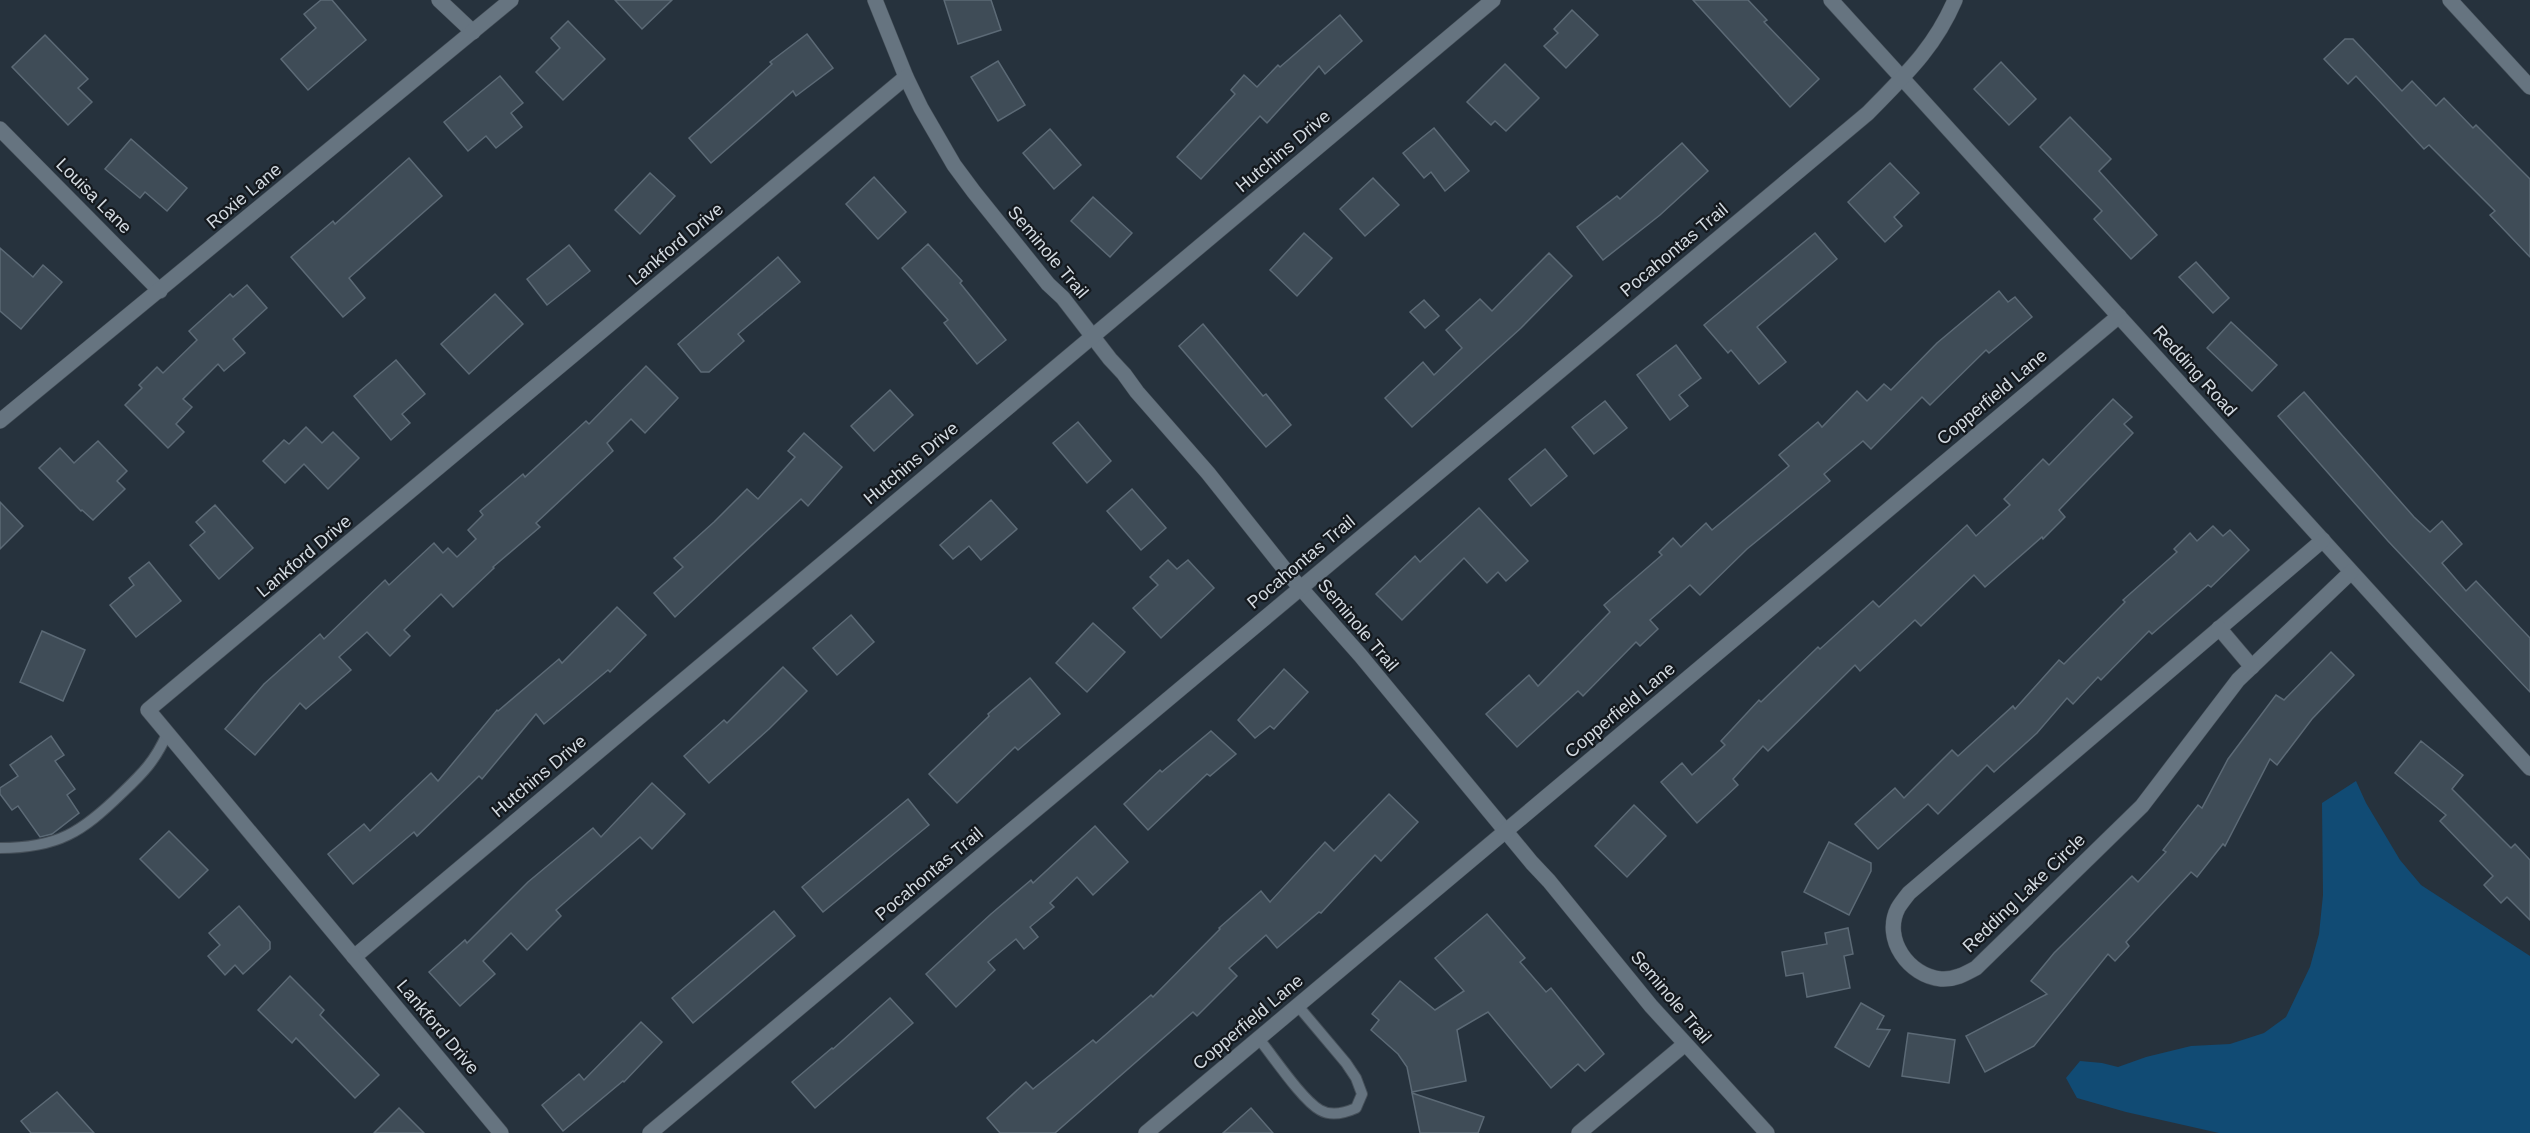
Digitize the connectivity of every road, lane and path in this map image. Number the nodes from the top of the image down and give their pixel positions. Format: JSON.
{"nodes":[{"id":1,"x":439,"y":0,"type":"edge"},
{"id":2,"x":511,"y":0,"type":"edge"},
{"id":3,"x":875,"y":0,"type":"edge"},
{"id":4,"x":1493,"y":0,"type":"edge"},
{"id":5,"x":1831,"y":0,"type":"edge"},
{"id":6,"x":1955,"y":0,"type":"edge"},
{"id":7,"x":2450,"y":0,"type":"edge"},
{"id":8,"x":473,"y":32,"type":"junction"},
{"id":9,"x":906,"y":77,"type":"junction"},
{"id":10,"x":1902,"y":78,"type":"junction"},
{"id":11,"x":2530,"y":87,"type":"edge"},
{"id":12,"x":0,"y":129,"type":"edge"},
{"id":13,"x":160,"y":291,"type":"junction"},
{"id":14,"x":2119,"y":316,"type":"junction"},
{"id":15,"x":1093,"y":336,"type":"junction"},
{"id":16,"x":0,"y":421,"type":"edge"},
{"id":17,"x":2322,"y":540,"type":"junction"},
{"id":18,"x":2351,"y":572,"type":"junction"},
{"id":19,"x":1301,"y":588,"type":"junction"},
{"id":20,"x":2219,"y":628,"type":"junction"},
{"id":21,"x":2252,"y":667,"type":"junction"},
{"id":22,"x":167,"y":734,"type":"junction"},
{"id":23,"x":2530,"y":768,"type":"edge"},
{"id":24,"x":1506,"y":831,"type":"junction"},
{"id":25,"x":0,"y":848,"type":"edge"},
{"id":26,"x":354,"y":957,"type":"junction"},
{"id":27,"x":1298,"y":1006,"type":"junction"},
{"id":28,"x":1259,"y":1039,"type":"junction"},
{"id":29,"x":1685,"y":1044,"type":"junction"},
{"id":30,"x":501,"y":1133,"type":"edge"},
{"id":31,"x":650,"y":1133,"type":"edge"},
{"id":32,"x":1146,"y":1133,"type":"edge"},
{"id":33,"x":1579,"y":1133,"type":"edge"},
{"id":34,"x":1767,"y":1133,"type":"edge"}],
"edges":[{"from":1,"to":8,"type":"street"},
{"from":2,"to":8,"type":"street","name":"Roxie Lane"},
{"from":3,"to":9,"type":"street","name":"Seminole Trail"},
{"from":4,"to":15,"type":"street","name":"Hutchins Drive"},
{"from":5,"to":10,"type":"street","name":"Redding Road"},
{"from":6,"to":10,"type":"street","name":"Pocahontas Trail"},
{"from":7,"to":11,"type":"street"},
{"from":8,"to":13,"type":"street","name":"Roxie Lane"},
{"from":9,"to":15,"type":"street","name":"Seminole Trail"},
{"from":9,"to":22,"type":"street","name":"Lankford Drive"},
{"from":10,"to":14,"type":"street","name":"Redding Road"},
{"from":10,"to":19,"type":"street","name":"Pocahontas Trail"},
{"from":12,"to":13,"type":"street","name":"Louisa Lane"},
{"from":13,"to":16,"type":"street","name":"Roxie Lane"},
{"from":14,"to":17,"type":"street","name":"Redding Road"},
{"from":14,"to":24,"type":"street","name":"Copperfield Lane"},
{"from":15,"to":19,"type":"street","name":"Seminole Trail"},
{"from":15,"to":26,"type":"street","name":"Hutchins Drive"},
{"from":17,"to":18,"type":"street","name":"Redding Road"},
{"from":17,"to":20,"type":"street","name":"Redding Lake Circle"},
{"from":18,"to":21,"type":"street","name":"Redding Lake Circle"},
{"from":18,"to":23,"type":"street","name":"Redding Road"},
{"from":19,"to":24,"type":"street","name":"Seminole Trail"},
{"from":19,"to":31,"type":"street","name":"Pocahontas Trail"},
{"from":20,"to":21,"type":"street"},
{"from":20,"to":21,"type":"street","name":"Redding Lake Circle"},
{"from":22,"to":25,"type":"lane"},
{"from":22,"to":26,"type":"street","name":"Lankford Drive"},
{"from":24,"to":27,"type":"street","name":"Copperfield Lane"},
{"from":24,"to":29,"type":"street","name":"Seminole Trail"},
{"from":26,"to":30,"type":"street","name":"Lankford Drive"},
{"from":27,"to":28,"type":"street","name":"Copperfield Lane"},
{"from":27,"to":28,"type":"lane"},
{"from":28,"to":32,"type":"street","name":"Copperfield Lane"},
{"from":29,"to":33,"type":"street"},
{"from":29,"to":34,"type":"street","name":"Seminole Trail"}]}
